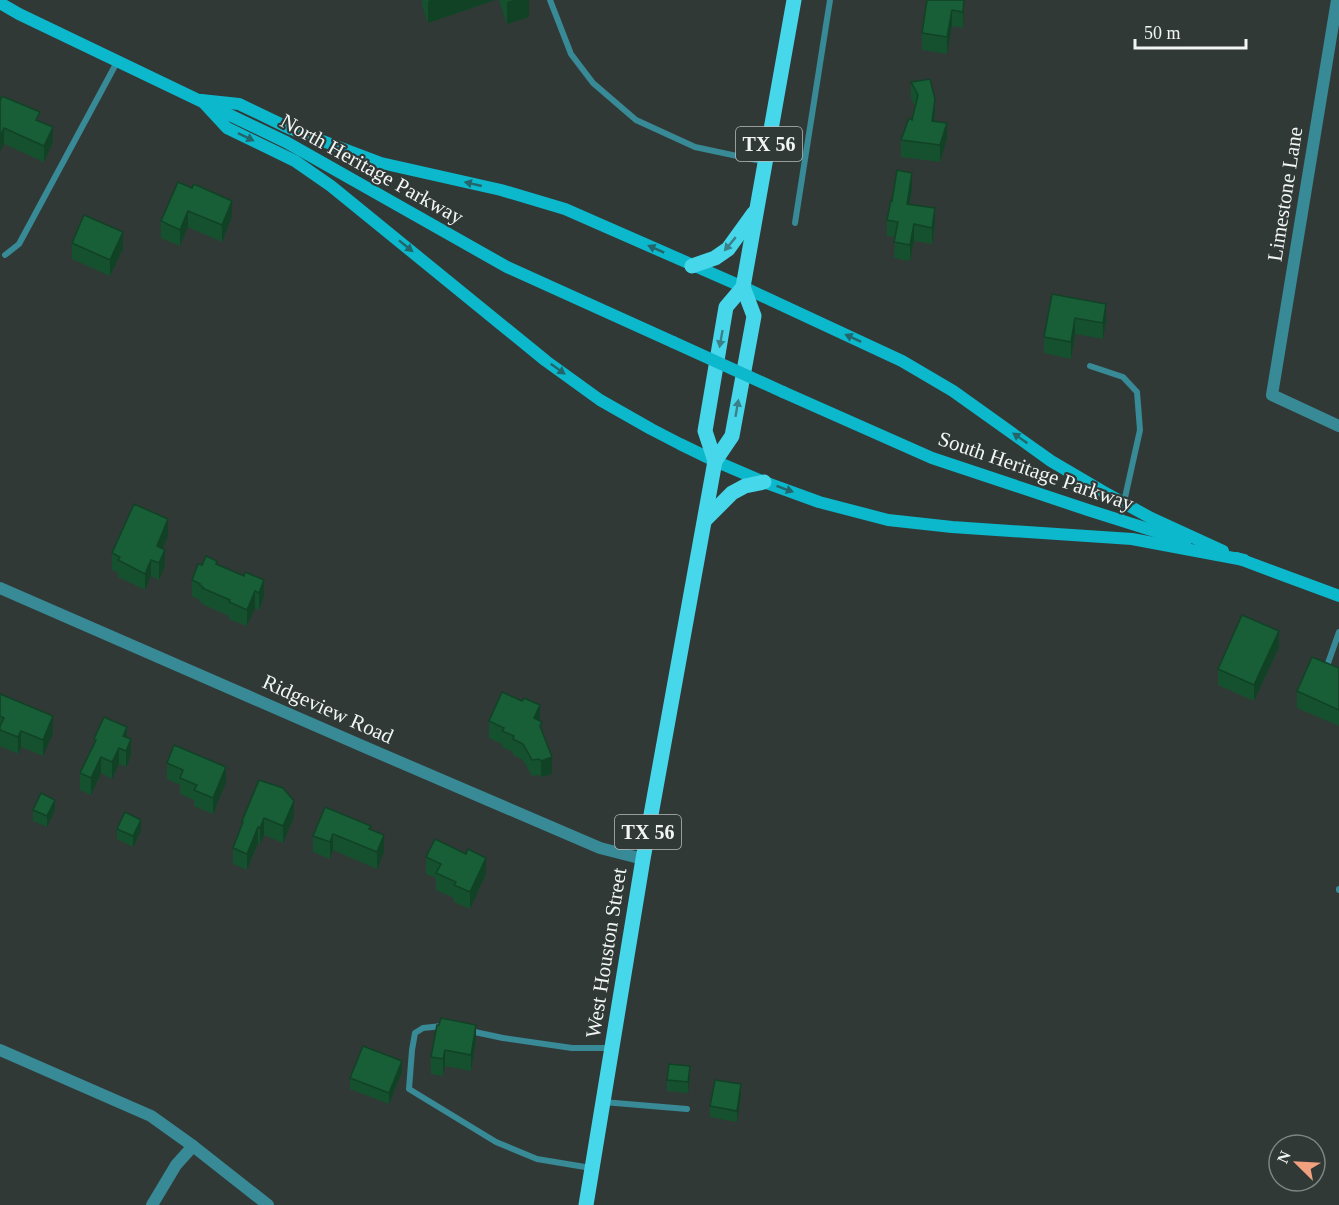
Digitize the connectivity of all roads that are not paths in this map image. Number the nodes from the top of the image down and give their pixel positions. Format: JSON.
{"nodes":[{"id":1,"x":550,"y":0,"type":"edge"},
{"id":2,"x":794,"y":0,"type":"edge"},
{"id":3,"x":830,"y":0,"type":"edge"},
{"id":4,"x":1337,"y":0,"type":"edge"},
{"id":5,"x":0,"y":3,"type":"edge"},
{"id":6,"x":118,"y":61,"type":"junction"},
{"id":7,"x":201,"y":100,"type":"junction"},
{"id":8,"x":765,"y":162,"type":"junction"},
{"id":9,"x":758,"y":208,"type":"junction"},
{"id":10,"x":795,"y":223,"type":"dead end"},
{"id":11,"x":5,"y":255,"type":"dead end"},
{"id":12,"x":692,"y":266,"type":"junction"},
{"id":13,"x":743,"y":288,"type":"junction"},
{"id":14,"x":1090,"y":366,"type":"dead end"},
{"id":15,"x":727,"y":367,"type":"joint"},
{"id":16,"x":1339,"y":426,"type":"edge"},
{"id":17,"x":715,"y":461,"type":"junction"},
{"id":18,"x":764,"y":482,"type":"junction"},
{"id":19,"x":1123,"y":502,"type":"junction"},
{"id":20,"x":705,"y":520,"type":"junction"},
{"id":21,"x":1120,"y":520,"type":"junction"},
{"id":22,"x":1244,"y":560,"type":"junction"},
{"id":23,"x":0,"y":588,"type":"edge"},
{"id":24,"x":1339,"y":597,"type":"edge"},
{"id":25,"x":1339,"y":632,"type":"edge"},
{"id":26,"x":1339,"y":671,"type":"edge"},
{"id":27,"x":643,"y":859,"type":"junction"},
{"id":28,"x":454,"y":1028,"type":"edge"},
{"id":29,"x":465,"y":1030,"type":"edge"},
{"id":30,"x":612,"y":1048,"type":"junction"},
{"id":31,"x":0,"y":1050,"type":"edge"},
{"id":32,"x":603,"y":1102,"type":"junction"},
{"id":33,"x":687,"y":1109,"type":"dead end"},
{"id":34,"x":193,"y":1146,"type":"junction"},
{"id":35,"x":592,"y":1168,"type":"junction"},
{"id":36,"x":152,"y":1205,"type":"edge"},
{"id":37,"x":268,"y":1205,"type":"edge"},
{"id":38,"x":586,"y":1205,"type":"edge"}],
"edges":[{"from":1,"to":8,"type":"lane"},
{"from":2,"to":8,"type":"main road","name":"West Houston Street","number":"TX 56"},
{"from":3,"to":10,"type":"lane"},
{"from":4,"to":16,"type":"street","name":"Limestone Lane"},
{"from":5,"to":6,"type":"main road","name":"North Heritage Parkway"},
{"from":6,"to":7,"type":"main road","name":"North Heritage Parkway"},
{"from":6,"to":11,"type":"lane"},
{"from":12,"to":7,"type":"main road","one_way":true},
{"from":7,"to":15,"type":"main road","name":"North Heritage Parkway","bridge":true},
{"from":7,"to":17,"type":"main road","one_way":true},
{"from":8,"to":9,"type":"main road","name":"West Houston Street","number":"TX 56"},
{"from":9,"to":12,"type":"main road","one_way":true},
{"from":9,"to":13,"type":"main road","name":"West Houston Street","number":"TX 56"},
{"from":12,"to":13,"type":"main road"},
{"from":17,"to":13,"type":"main road","name":"West Houston Street","number":"TX 56","one_way":true},
{"from":13,"to":17,"type":"main road","name":"West Houston Street","number":"TX 56","one_way":true},
{"from":19,"to":13,"type":"main road","one_way":true},
{"from":14,"to":19,"type":"lane"},
{"from":15,"to":21,"type":"main road","name":"South Heritage Parkway","bridge":true},
{"from":17,"to":18,"type":"main road"},
{"from":17,"to":20,"type":"main road","name":"West Houston Street","number":"TX 56"},
{"from":18,"to":20,"type":"main road"},
{"from":18,"to":22,"type":"main road","one_way":true},
{"from":19,"to":21,"type":"lane"},
{"from":19,"to":22,"type":"main road"},
{"from":20,"to":27,"type":"main road","name":"West Houston Street","number":"TX 56"},
{"from":21,"to":22,"type":"main road","name":"South Heritage Parkway"},
{"from":22,"to":24,"type":"main road","name":"South Heritage Parkway"},
{"from":23,"to":27,"type":"street","name":"Ridgeview Road"},
{"from":25,"to":26,"type":"lane"},
{"from":27,"to":30,"type":"main road","name":"West Houston Street","number":"TX 56"},
{"from":28,"to":35,"type":"lane"},
{"from":29,"to":30,"type":"lane"},
{"from":30,"to":32,"type":"main road","name":"West Houston Street","number":"TX 56"},
{"from":31,"to":34,"type":"street"},
{"from":32,"to":33,"type":"lane"},
{"from":32,"to":35,"type":"main road","name":"West Houston Street","number":"TX 56"},
{"from":34,"to":36,"type":"street"},
{"from":34,"to":37,"type":"street"},
{"from":35,"to":38,"type":"main road","name":"West Houston Street","number":"TX 56"}]}
